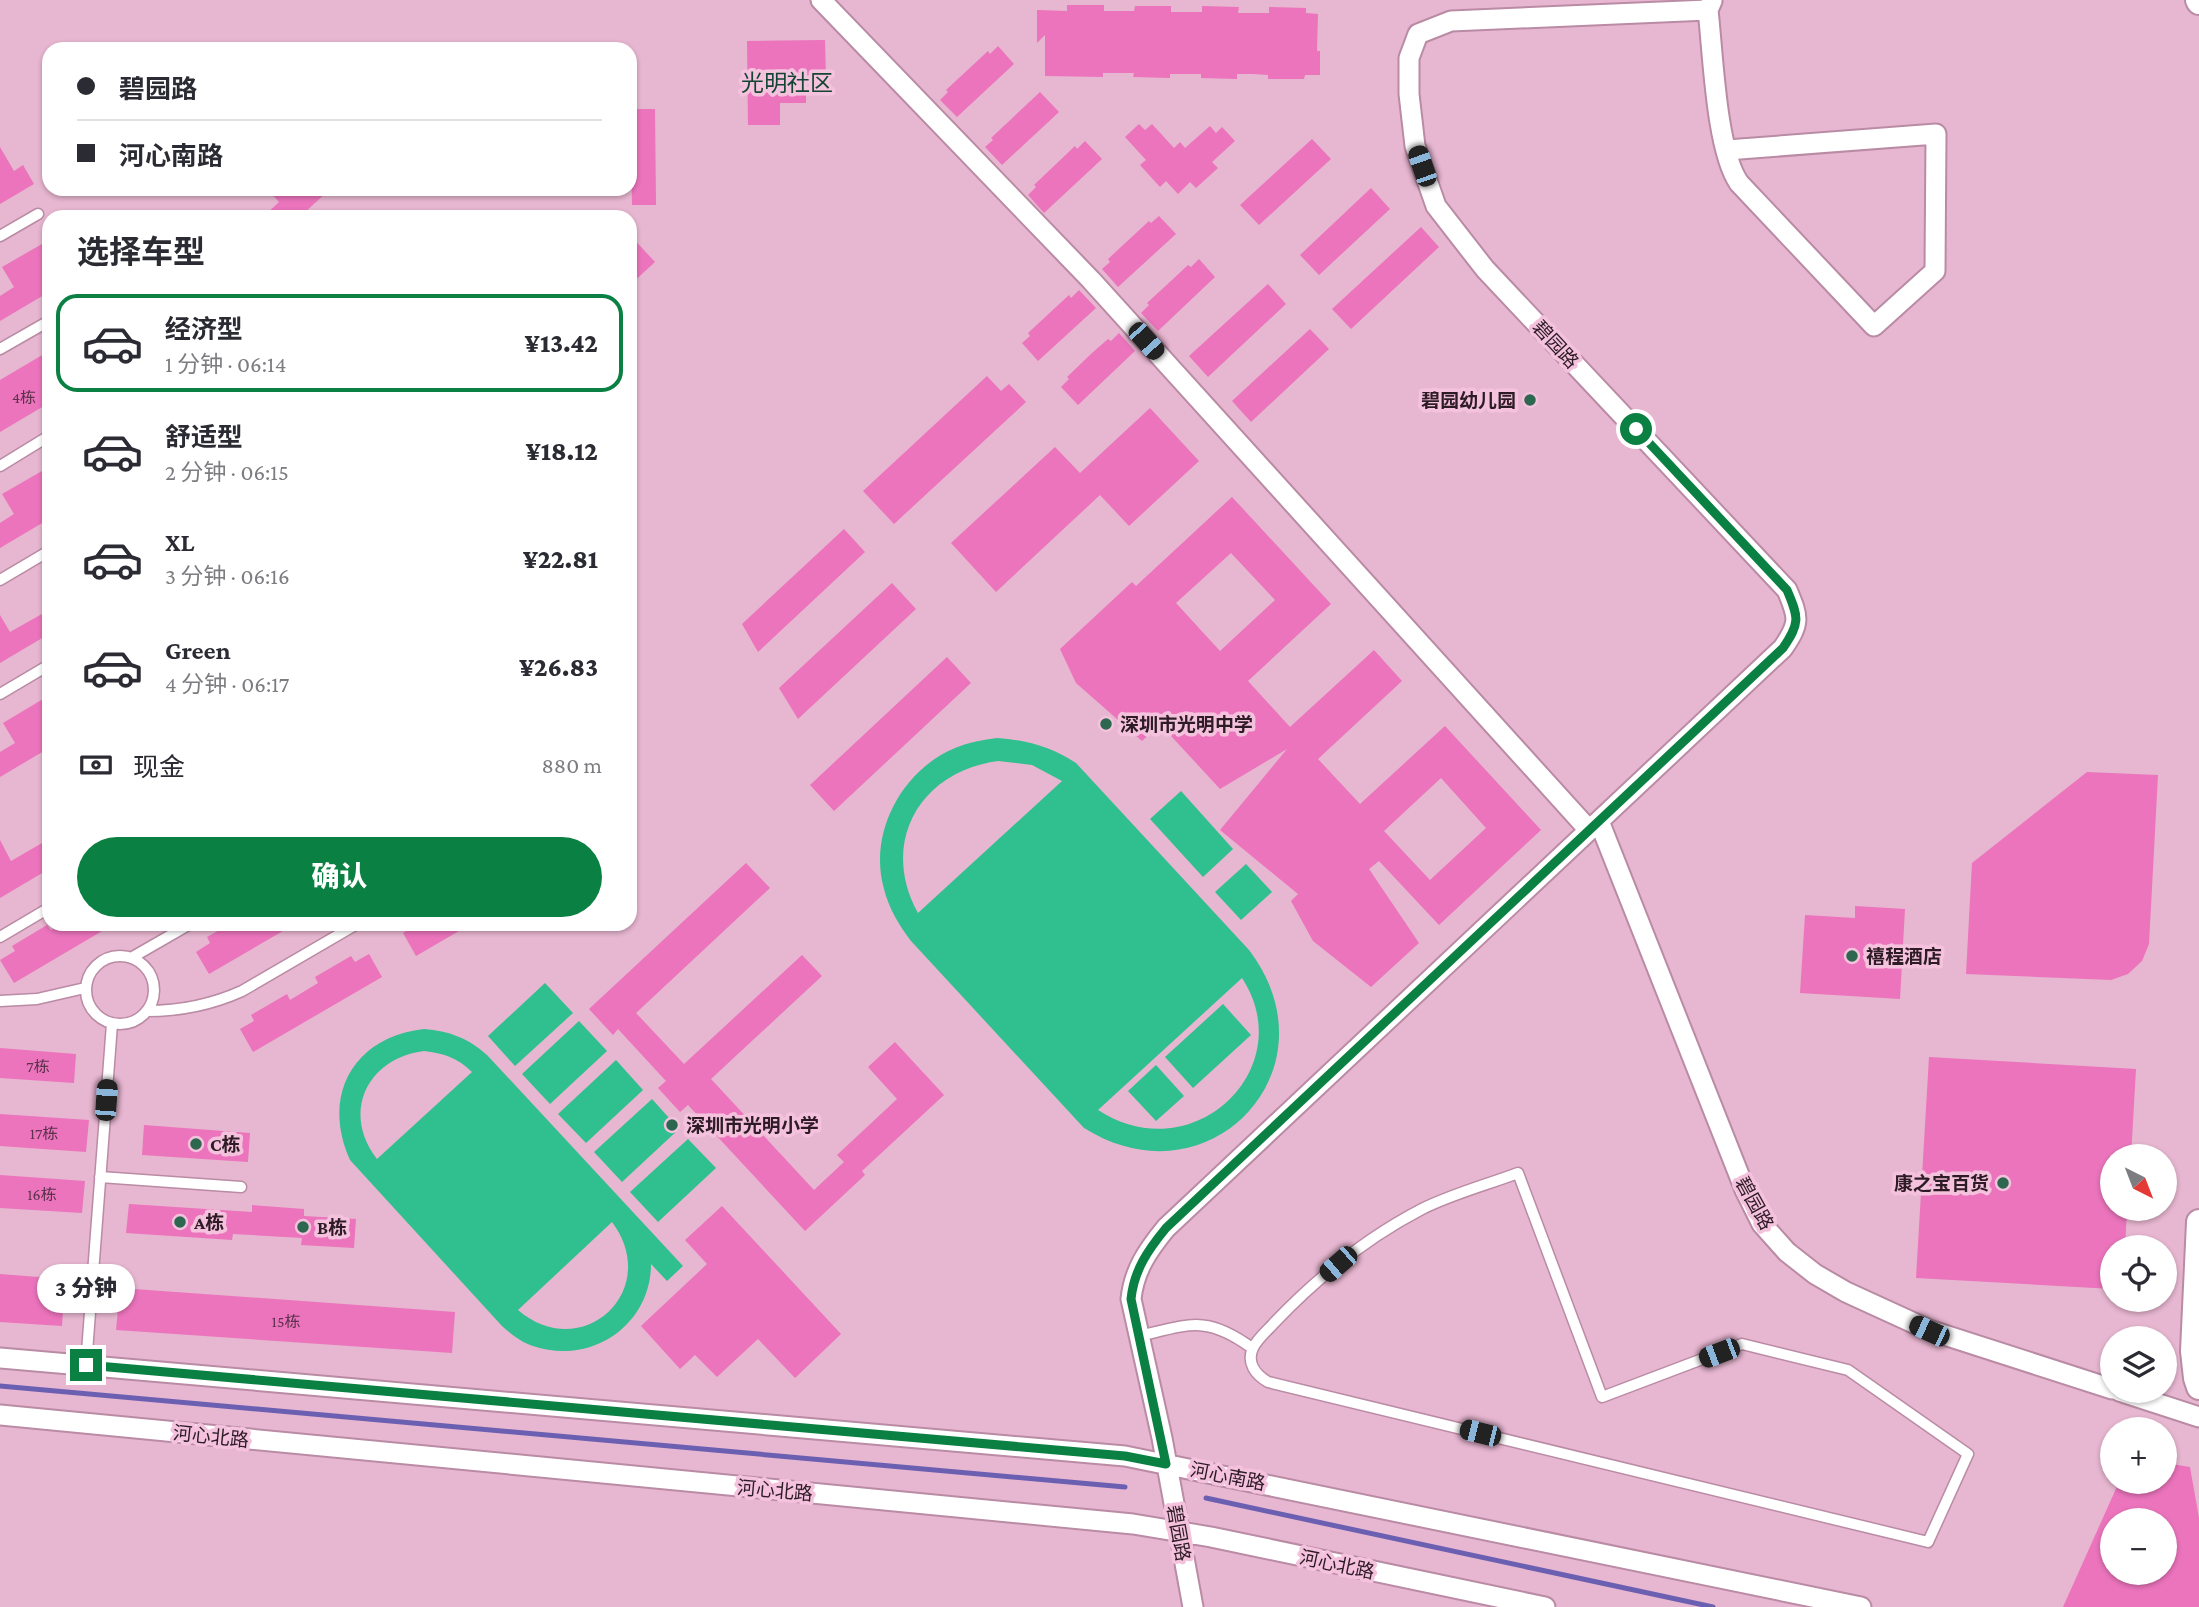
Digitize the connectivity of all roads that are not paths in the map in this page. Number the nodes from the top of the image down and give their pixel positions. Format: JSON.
{"nodes":[{"id":1,"x":821,"y":0,"type":"edge"},
{"id":2,"x":1707,"y":3,"type":"edge"},
{"id":3,"x":1727,"y":150,"type":"junction"},
{"id":4,"x":38,"y":214,"type":"dead end"},
{"id":5,"x":0,"y":236,"type":"edge"},
{"id":6,"x":42,"y":325,"type":"edge"},
{"id":7,"x":0,"y":349,"type":"edge"},
{"id":8,"x":42,"y":440,"type":"edge"},
{"id":9,"x":0,"y":466,"type":"edge"},
{"id":10,"x":42,"y":555,"type":"edge"},
{"id":11,"x":0,"y":580,"type":"edge"},
{"id":12,"x":42,"y":669,"type":"edge"},
{"id":13,"x":0,"y":694,"type":"edge"},
{"id":14,"x":1594,"y":826,"type":"junction"},
{"id":15,"x":42,"y":912,"type":"edge"},
{"id":16,"x":178,"y":931,"type":"edge"},
{"id":17,"x":345,"y":931,"type":"edge"},
{"id":18,"x":0,"y":937,"type":"edge"},
{"id":19,"x":131,"y":958,"type":"junction"},
{"id":20,"x":85,"y":988,"type":"junction"},
{"id":21,"x":0,"y":1001,"type":"edge"},
{"id":22,"x":147,"y":1011,"type":"junction"},
{"id":23,"x":112,"y":1024,"type":"junction"},
{"id":24,"x":100,"y":1177,"type":"junction"},
{"id":25,"x":241,"y":1186,"type":"dead end"},
{"id":26,"x":2199,"y":1225,"type":"edge"},
{"id":27,"x":1138,"y":1336,"type":"junction"},
{"id":28,"x":1252,"y":1348,"type":"junction"},
{"id":29,"x":0,"y":1358,"type":"edge"},
{"id":30,"x":86,"y":1365,"type":"junction"},
{"id":31,"x":2100,"y":1385,"type":"edge"},
{"id":32,"x":2199,"y":1387,"type":"edge"},
{"id":33,"x":2156,"y":1403,"type":"edge"},
{"id":34,"x":0,"y":1415,"type":"edge"},
{"id":35,"x":2199,"y":1417,"type":"edge"},
{"id":36,"x":1166,"y":1464,"type":"junction"},
{"id":37,"x":1178,"y":1532,"type":"junction"},
{"id":38,"x":1193,"y":1607,"type":"edge"},
{"id":39,"x":1545,"y":1607,"type":"edge"},
{"id":40,"x":1861,"y":1607,"type":"edge"}],
"edges":[{"from":1,"to":14,"type":"street"},
{"from":2,"to":3,"type":"street"},
{"from":2,"to":14,"type":"street","name":"碧园路"},
{"from":3,"to":3,"type":"street"},
{"from":4,"to":5,"type":"lane"},
{"from":6,"to":7,"type":"lane"},
{"from":8,"to":9,"type":"lane"},
{"from":10,"to":11,"type":"lane"},
{"from":12,"to":13,"type":"lane"},
{"from":14,"to":27,"type":"street","name":"碧园路"},
{"from":14,"to":31,"type":"street","name":"碧园路"},
{"from":15,"to":18,"type":"lane"},
{"from":16,"to":19,"type":"lane"},
{"from":17,"to":22,"type":"lane"},
{"from":19,"to":20,"type":"lane"},
{"from":19,"to":22,"type":"lane"},
{"from":20,"to":21,"type":"lane"},
{"from":20,"to":23,"type":"lane"},
{"from":22,"to":23,"type":"lane"},
{"from":23,"to":24,"type":"lane"},
{"from":24,"to":25,"type":"lane"},
{"from":24,"to":30,"type":"lane"},
{"from":26,"to":32,"type":"street"},
{"from":27,"to":28,"type":"lane"},
{"from":27,"to":36,"type":"street","name":"碧园路"},
{"from":28,"to":28,"type":"lane"},
{"from":29,"to":30,"type":"street","name":"河心南路"},
{"from":30,"to":36,"type":"street","name":"河心南路"},
{"from":33,"to":35,"type":"street"},
{"from":34,"to":37,"type":"street","name":"河心北路"},
{"from":36,"to":37,"type":"street","name":"碧园路"},
{"from":36,"to":40,"type":"street","name":"河心南路"},
{"from":37,"to":38,"type":"street","name":"碧园路"},
{"from":37,"to":39,"type":"street","name":"河心北路"}]}
